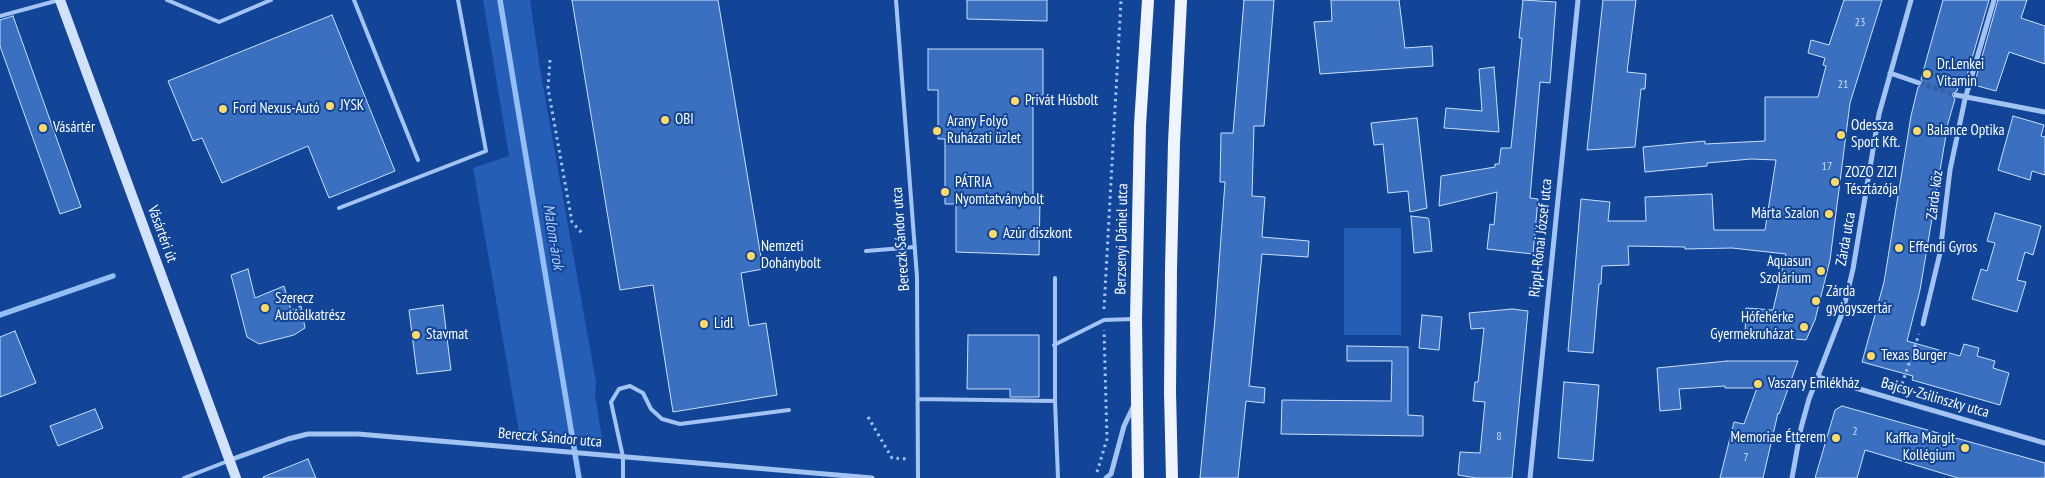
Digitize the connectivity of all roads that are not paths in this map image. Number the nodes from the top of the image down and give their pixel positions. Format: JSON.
{"nodes":[{"id":1,"x":59,"y":0,"type":"edge"},
{"id":2,"x":167,"y":0,"type":"edge"},
{"id":3,"x":271,"y":0,"type":"edge"},
{"id":4,"x":354,"y":0,"type":"edge"},
{"id":5,"x":458,"y":0,"type":"edge"},
{"id":6,"x":896,"y":0,"type":"edge"},
{"id":7,"x":1148,"y":0,"type":"edge"},
{"id":8,"x":1181,"y":0,"type":"edge"},
{"id":9,"x":1578,"y":0,"type":"edge"},
{"id":10,"x":1911,"y":0,"type":"edge"},
{"id":11,"x":1994,"y":0,"type":"edge"},
{"id":12,"x":0,"y":16,"type":"edge"},
{"id":13,"x":1890,"y":73,"type":"junction"},
{"id":14,"x":1920,"y":83,"type":"tunnel mouth"},
{"id":15,"x":1956,"y":96,"type":"tunnel mouth"},
{"id":16,"x":1965,"y":99,"type":"junction"},
{"id":17,"x":2045,"y":112,"type":"edge"},
{"id":18,"x":418,"y":160,"type":"dead end"},
{"id":19,"x":339,"y":208,"type":"dead end"},
{"id":20,"x":915,"y":247,"type":"junction"},
{"id":21,"x":866,"y":251,"type":"dead end"},
{"id":22,"x":1055,"y":278,"type":"dead end"},
{"id":23,"x":1136,"y":319,"type":"junction"},
{"id":24,"x":1923,"y":324,"type":"road end"},
{"id":25,"x":1054,"y":345,"type":"junction"},
{"id":26,"x":1818,"y":377,"type":"junction"},
{"id":27,"x":919,"y":399,"type":"junction"},
{"id":28,"x":1136,"y":400,"type":"junction"},
{"id":29,"x":1055,"y":401,"type":"junction"},
{"id":30,"x":789,"y":410,"type":"dead end"},
{"id":31,"x":2045,"y":443,"type":"edge"},
{"id":32,"x":623,"y":456,"type":"junction"},
{"id":33,"x":230,"y":460,"type":"junction"},
{"id":34,"x":184,"y":478,"type":"edge"},
{"id":35,"x":236,"y":478,"type":"edge"},
{"id":36,"x":623,"y":478,"type":"edge"},
{"id":37,"x":872,"y":478,"type":"edge"},
{"id":38,"x":918,"y":478,"type":"edge"},
{"id":39,"x":1058,"y":478,"type":"edge"},
{"id":40,"x":1106,"y":478,"type":"edge"},
{"id":41,"x":1138,"y":478,"type":"edge"},
{"id":42,"x":1172,"y":478,"type":"edge"},
{"id":43,"x":1530,"y":478,"type":"edge"},
{"id":44,"x":1792,"y":478,"type":"edge"}],
"edges":[{"from":1,"to":12,"type":"lane"},
{"from":1,"to":33,"type":"street","name":"Vásártéri út"},
{"from":2,"to":3,"type":"lane"},
{"from":4,"to":18,"type":"lane"},
{"from":5,"to":19,"type":"lane"},
{"from":6,"to":20,"type":"lane","name":"Bereczk Sándor utca"},
{"from":7,"to":23,"type":"main road","name":"Berzsenyi Dániel utca"},
{"from":8,"to":42,"type":"main road"},
{"from":9,"to":43,"type":"street","name":"Rippl-Rónai József utca"},
{"from":10,"to":13,"type":"street","name":"Zárda utca"},
{"from":11,"to":16,"type":"street","name":"Zárda köz"},
{"from":13,"to":14,"type":"street"},
{"from":13,"to":26,"type":"street","name":"Zárda utca"},
{"from":15,"to":16,"type":"street"},
{"from":16,"to":17,"type":"street"},
{"from":16,"to":24,"type":"street","name":"Zárda köz"},
{"from":20,"to":21,"type":"lane"},
{"from":20,"to":27,"type":"lane","name":"Bereczk Sándor utca"},
{"from":22,"to":25,"type":"lane"},
{"from":23,"to":25,"type":"lane"},
{"from":23,"to":28,"type":"main road","name":"Berzsenyi Dániel utca"},
{"from":25,"to":29,"type":"lane"},
{"from":26,"to":31,"type":"street","name":"Bajcsy-Zsilinszky utca"},
{"from":26,"to":44,"type":"street","name":"Zárda utca"},
{"from":27,"to":29,"type":"lane"},
{"from":27,"to":38,"type":"lane","name":"Bereczk Sándor utca"},
{"from":28,"to":40,"type":"street"},
{"from":28,"to":41,"type":"main road","name":"Berzsenyi Dániel utca"},
{"from":29,"to":39,"type":"lane"},
{"from":30,"to":32,"type":"lane"},
{"from":32,"to":33,"type":"street","name":"Bereczk Sándor utca"},
{"from":32,"to":36,"type":"lane"},
{"from":32,"to":37,"type":"street","name":"Bereczk Sándor utca"},
{"from":33,"to":34,"type":"lane"},
{"from":33,"to":35,"type":"street","name":"Vásártéri út"}]}
